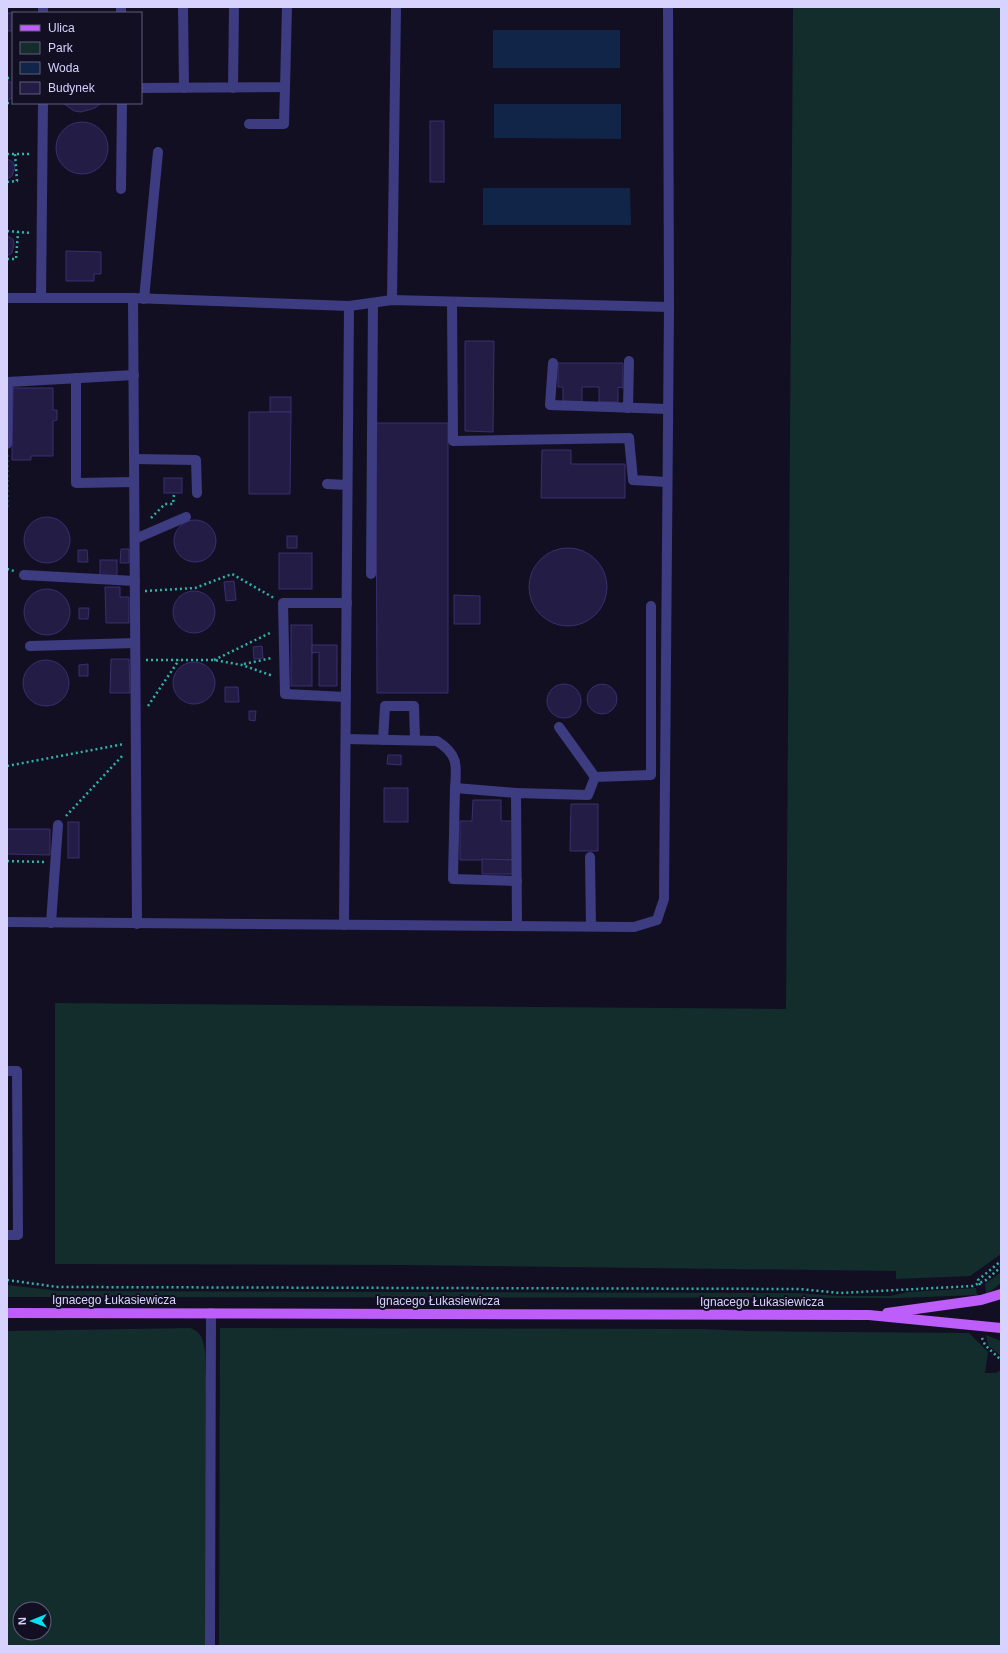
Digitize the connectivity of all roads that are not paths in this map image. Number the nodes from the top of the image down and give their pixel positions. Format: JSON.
{"nodes":[{"id":1,"x":183,"y":7,"type":"edge"},
{"id":2,"x":234,"y":7,"type":"edge"},
{"id":3,"x":287,"y":7,"type":"edge"},
{"id":4,"x":396,"y":7,"type":"edge"},
{"id":5,"x":668,"y":7,"type":"edge"},
{"id":6,"x":286,"y":87,"type":"junction"},
{"id":7,"x":142,"y":88,"type":"edge"},
{"id":8,"x":184,"y":88,"type":"junction"},
{"id":9,"x":233,"y":88,"type":"junction"},
{"id":10,"x":43,"y":104,"type":"edge"},
{"id":11,"x":122,"y":104,"type":"edge"},
{"id":12,"x":249,"y":124,"type":"dead end"},
{"id":13,"x":158,"y":152,"type":"dead end"},
{"id":14,"x":121,"y":189,"type":"dead end"},
{"id":15,"x":7,"y":298,"type":"edge"},
{"id":16,"x":41,"y":298,"type":"junction"},
{"id":17,"x":138,"y":299,"type":"junction"},
{"id":18,"x":392,"y":300,"type":"junction"},
{"id":19,"x":452,"y":302,"type":"junction"},
{"id":20,"x":372,"y":303,"type":"junction"},
{"id":21,"x":349,"y":306,"type":"junction"},
{"id":22,"x":669,"y":307,"type":"junction"},
{"id":23,"x":629,"y":361,"type":"dead end"},
{"id":24,"x":553,"y":363,"type":"dead end"},
{"id":25,"x":134,"y":375,"type":"junction"},
{"id":26,"x":76,"y":378,"type":"junction"},
{"id":27,"x":628,"y":408,"type":"junction"},
{"id":28,"x":668,"y":409,"type":"junction"},
{"id":29,"x":7,"y":444,"type":"edge"},
{"id":30,"x":134,"y":459,"type":"junction"},
{"id":31,"x":134,"y":482,"type":"junction"},
{"id":32,"x":668,"y":482,"type":"junction"},
{"id":33,"x":327,"y":484,"type":"dead end"},
{"id":34,"x":347,"y":485,"type":"junction"},
{"id":35,"x":197,"y":493,"type":"dead end"},
{"id":36,"x":186,"y":517,"type":"dead end"},
{"id":37,"x":135,"y":539,"type":"junction"},
{"id":38,"x":371,"y":574,"type":"dead end"},
{"id":39,"x":24,"y":575,"type":"dead end"},
{"id":40,"x":135,"y":581,"type":"junction"},
{"id":41,"x":347,"y":603,"type":"junction"},
{"id":42,"x":651,"y":606,"type":"dead end"},
{"id":43,"x":135,"y":643,"type":"junction"},
{"id":44,"x":30,"y":646,"type":"dead end"},
{"id":45,"x":346,"y":697,"type":"junction"},
{"id":46,"x":559,"y":727,"type":"dead end"},
{"id":47,"x":346,"y":739,"type":"junction"},
{"id":48,"x":383,"y":740,"type":"junction"},
{"id":49,"x":415,"y":740,"type":"junction"},
{"id":50,"x":594,"y":777,"type":"junction"},
{"id":51,"x":455,"y":788,"type":"junction"},
{"id":52,"x":516,"y":793,"type":"junction"},
{"id":53,"x":58,"y":825,"type":"road end"},
{"id":54,"x":590,"y":857,"type":"dead end"},
{"id":55,"x":517,"y":881,"type":"junction"},
{"id":56,"x":7,"y":922,"type":"edge"},
{"id":57,"x":51,"y":923,"type":"junction"},
{"id":58,"x":137,"y":924,"type":"junction"},
{"id":59,"x":344,"y":925,"type":"junction"},
{"id":60,"x":517,"y":926,"type":"junction"},
{"id":61,"x":591,"y":926,"type":"junction"},
{"id":62,"x":7,"y":1071,"type":"edge"},
{"id":63,"x":7,"y":1235,"type":"edge"},
{"id":64,"x":1001,"y":1294,"type":"edge"},
{"id":65,"x":7,"y":1313,"type":"edge"},
{"id":66,"x":211,"y":1313,"type":"junction"},
{"id":67,"x":869,"y":1315,"type":"junction"},
{"id":68,"x":1001,"y":1328,"type":"edge"},
{"id":69,"x":210,"y":1646,"type":"edge"}],
"edges":[{"from":1,"to":8,"type":"street"},
{"from":2,"to":9,"type":"street"},
{"from":3,"to":6,"type":"street"},
{"from":4,"to":18,"type":"street"},
{"from":5,"to":22,"type":"street"},
{"from":6,"to":9,"type":"street"},
{"from":6,"to":12,"type":"street"},
{"from":7,"to":8,"type":"street"},
{"from":8,"to":9,"type":"street"},
{"from":10,"to":16,"type":"street"},
{"from":11,"to":14,"type":"street"},
{"from":13,"to":17,"type":"street"},
{"from":15,"to":16,"type":"street"},
{"from":16,"to":17,"type":"street"},
{"from":17,"to":21,"type":"street"},
{"from":17,"to":25,"type":"street"},
{"from":18,"to":19,"type":"street"},
{"from":18,"to":20,"type":"street"},
{"from":19,"to":22,"type":"street"},
{"from":19,"to":32,"type":"street"},
{"from":20,"to":21,"type":"street"},
{"from":20,"to":38,"type":"street"},
{"from":21,"to":34,"type":"street"},
{"from":22,"to":28,"type":"street"},
{"from":23,"to":27,"type":"street"},
{"from":24,"to":27,"type":"street"},
{"from":25,"to":26,"type":"street"},
{"from":25,"to":30,"type":"street"},
{"from":26,"to":29,"type":"street"},
{"from":26,"to":31,"type":"street"},
{"from":27,"to":28,"type":"street"},
{"from":28,"to":32,"type":"street"},
{"from":30,"to":31,"type":"street"},
{"from":30,"to":35,"type":"street"},
{"from":31,"to":37,"type":"street"},
{"from":32,"to":61,"type":"street"},
{"from":33,"to":34,"type":"street"},
{"from":34,"to":41,"type":"street"},
{"from":36,"to":37,"type":"street"},
{"from":37,"to":40,"type":"street"},
{"from":39,"to":40,"type":"street"},
{"from":40,"to":43,"type":"street"},
{"from":41,"to":45,"type":"street"},
{"from":41,"to":45,"type":"street"},
{"from":42,"to":50,"type":"street"},
{"from":43,"to":44,"type":"street"},
{"from":43,"to":58,"type":"street"},
{"from":45,"to":47,"type":"street"},
{"from":46,"to":50,"type":"street"},
{"from":47,"to":48,"type":"street"},
{"from":47,"to":59,"type":"street"},
{"from":48,"to":49,"type":"street"},
{"from":48,"to":49,"type":"street"},
{"from":49,"to":51,"type":"street"},
{"from":50,"to":52,"type":"street"},
{"from":51,"to":52,"type":"street"},
{"from":51,"to":55,"type":"street"},
{"from":52,"to":55,"type":"street"},
{"from":53,"to":57,"type":"street"},
{"from":54,"to":61,"type":"street"},
{"from":55,"to":60,"type":"street"},
{"from":56,"to":57,"type":"street"},
{"from":57,"to":58,"type":"street"},
{"from":58,"to":59,"type":"street"},
{"from":59,"to":60,"type":"street"},
{"from":60,"to":61,"type":"street"},
{"from":62,"to":63,"type":"street"},
{"from":64,"to":67,"type":"main road","name":"Ignacego Łukasiewicza"},
{"from":65,"to":66,"type":"main road","name":"Ignacego Łukasiewicza"},
{"from":66,"to":67,"type":"main road","name":"Ignacego Łukasiewicza"},
{"from":66,"to":69,"type":"street"},
{"from":67,"to":68,"type":"main road","name":"Ignacego Łukasiewicza"}]}
